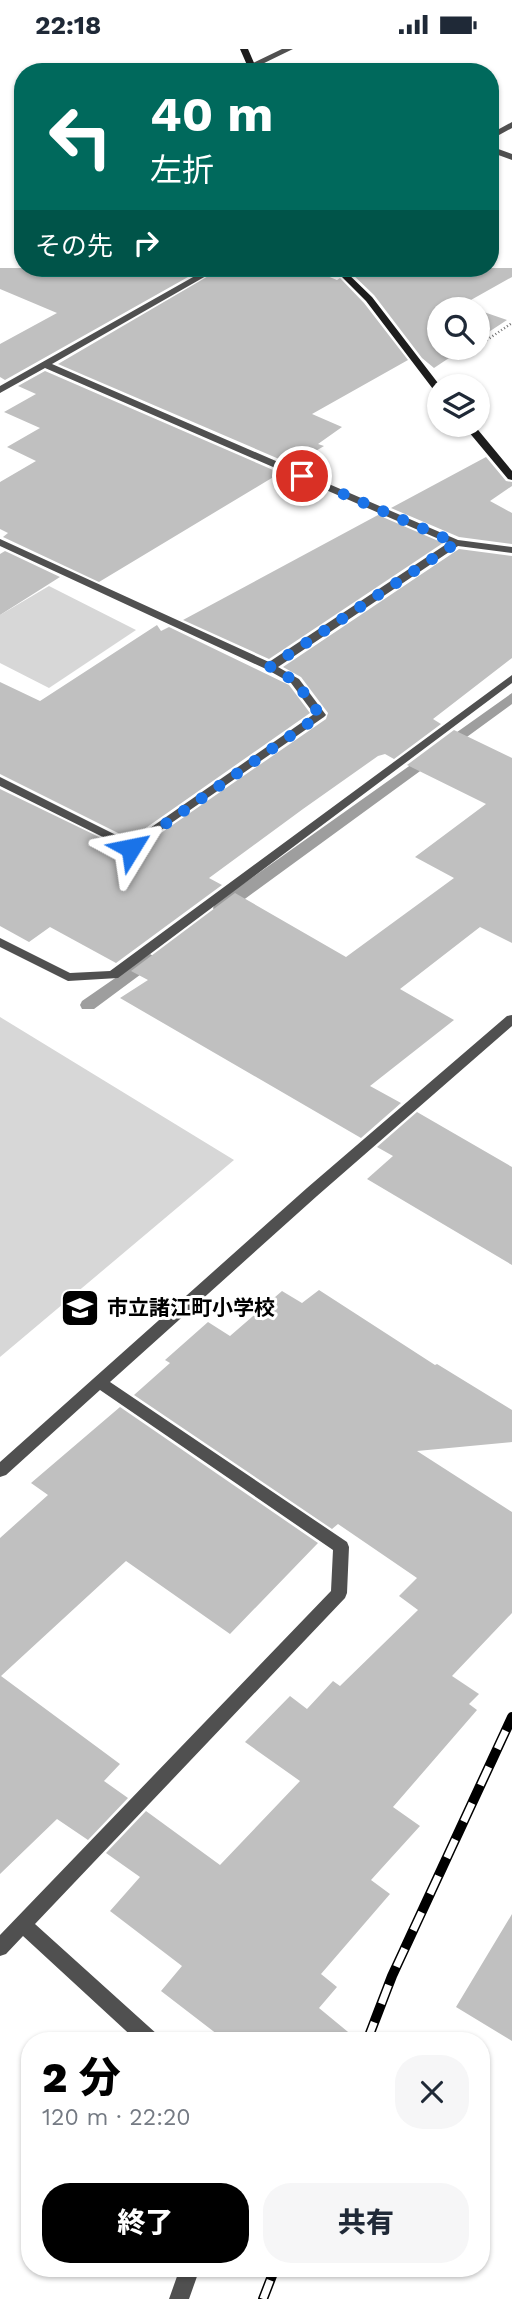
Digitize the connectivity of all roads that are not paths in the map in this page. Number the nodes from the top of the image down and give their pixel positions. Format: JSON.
{"nodes":[{"id":1,"x":289,"y":49,"type":"edge"},
{"id":2,"x":264,"y":63,"type":"edge"},
{"id":3,"x":199,"y":277,"type":"edge"},
{"id":4,"x":346,"y":277,"type":"edge"},
{"id":5,"x":46,"y":365,"type":"junction"},
{"id":6,"x":427,"y":375,"type":"edge"},
{"id":7,"x":0,"y":390,"type":"edge"},
{"id":8,"x":478,"y":437,"type":"edge"},
{"id":9,"x":512,"y":477,"type":"edge"},
{"id":10,"x":0,"y":543,"type":"edge"},
{"id":11,"x":456,"y":543,"type":"junction"},
{"id":12,"x":512,"y":550,"type":"edge"},
{"id":13,"x":270,"y":667,"type":"junction"},
{"id":14,"x":512,"y":678,"type":"edge"},
{"id":15,"x":0,"y":781,"type":"edge"},
{"id":16,"x":0,"y":942,"type":"edge"},
{"id":17,"x":512,"y":1019,"type":"edge"},
{"id":18,"x":99,"y":1382,"type":"junction"},
{"id":19,"x":0,"y":1471,"type":"edge"},
{"id":20,"x":23,"y":1924,"type":"junction"},
{"id":21,"x":0,"y":1948,"type":"edge"},
{"id":22,"x":141,"y":2032,"type":"edge"},
{"id":23,"x":187,"y":2277,"type":"edge"},
{"id":24,"x":179,"y":2299,"type":"edge"}],
"edges":[{"from":1,"to":2,"type":"street"},
{"from":3,"to":5,"type":"street"},
{"from":4,"to":6,"type":"main road"},
{"from":5,"to":7,"type":"street"},
{"from":5,"to":11,"type":"street"},
{"from":8,"to":9,"type":"main road"},
{"from":10,"to":13,"type":"street"},
{"from":11,"to":12,"type":"street"},
{"from":11,"to":13,"type":"street"},
{"from":13,"to":15,"type":"street"},
{"from":14,"to":16,"type":"street"},
{"from":17,"to":18,"type":"street"},
{"from":18,"to":19,"type":"street"},
{"from":18,"to":20,"type":"street"},
{"from":20,"to":21,"type":"street"},
{"from":20,"to":22,"type":"street"},
{"from":23,"to":24,"type":"street"}]}
